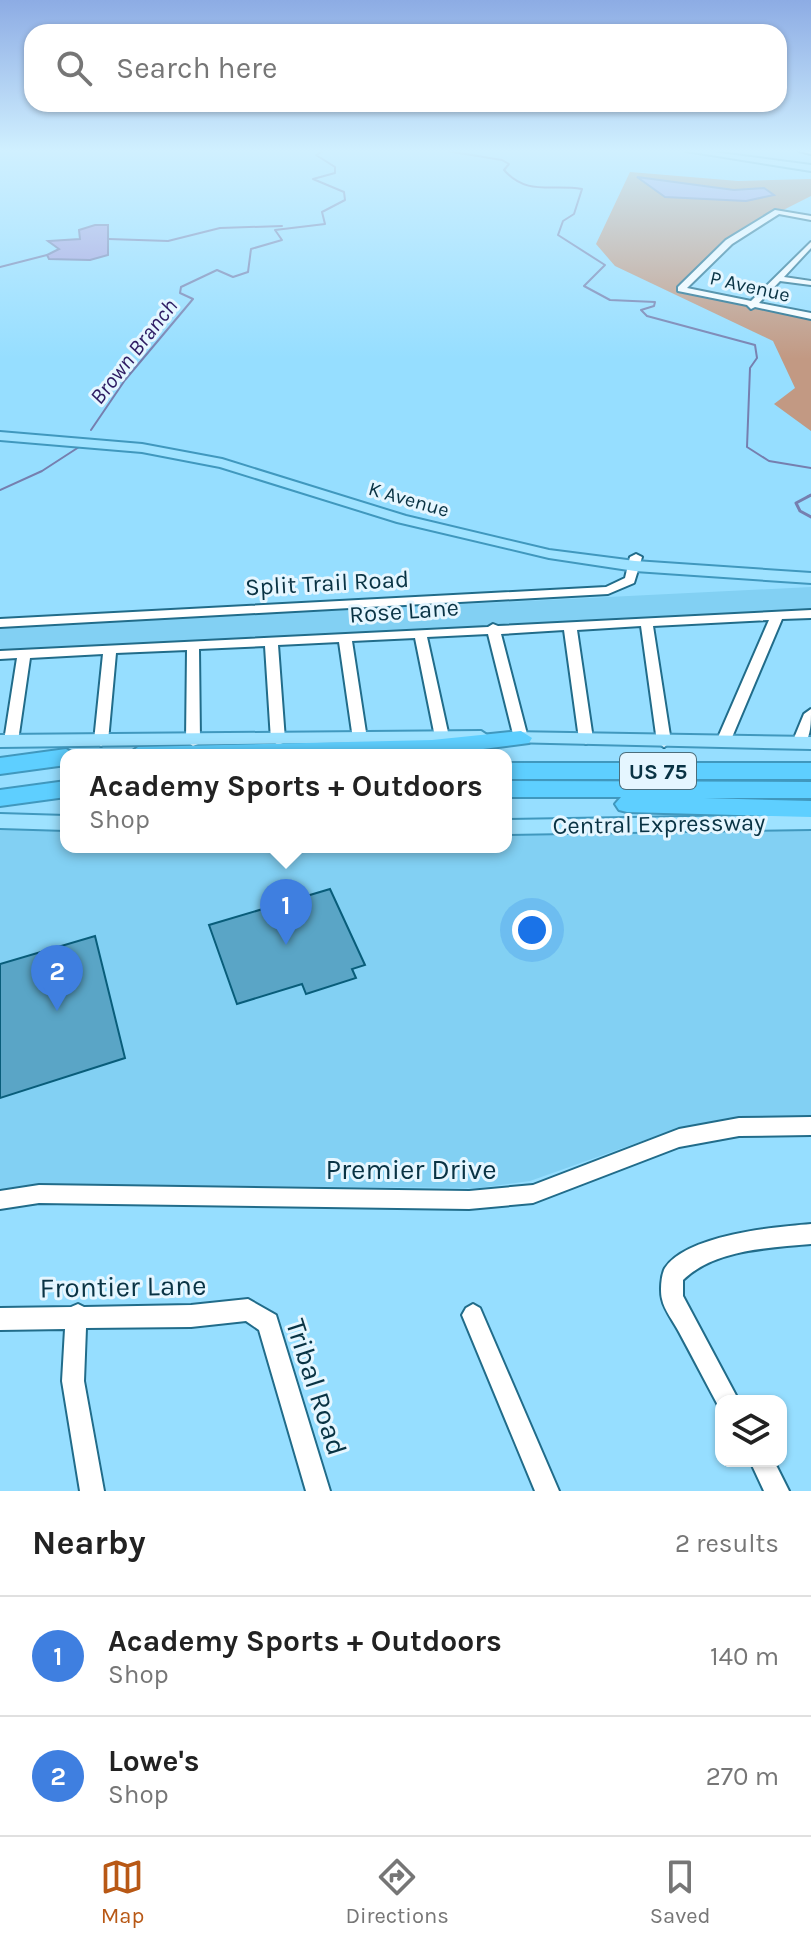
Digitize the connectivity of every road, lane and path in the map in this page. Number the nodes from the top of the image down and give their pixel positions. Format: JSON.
{"nodes":[{"id":1,"x":766,"y":221,"type":"edge"},
{"id":2,"x":811,"y":244,"type":"edge"},
{"id":3,"x":777,"y":278,"type":"junction"},
{"id":4,"x":811,"y":283,"type":"edge"},
{"id":5,"x":751,"y":306,"type":"junction"},
{"id":6,"x":811,"y":316,"type":"edge"},
{"id":7,"x":0,"y":427,"type":"edge"},
{"id":8,"x":25,"y":433,"type":"junction"},
{"id":9,"x":0,"y":436,"type":"edge"},
{"id":10,"x":636,"y":562,"type":"junction"},
{"id":11,"x":811,"y":569,"type":"edge"},
{"id":12,"x":811,"y":578,"type":"edge"},
{"id":13,"x":811,"y":614,"type":"edge"},
{"id":14,"x":777,"y":616,"type":"junction"},
{"id":15,"x":646,"y":621,"type":"junction"},
{"id":16,"x":0,"y":623,"type":"edge"},
{"id":17,"x":570,"y":625,"type":"junction"},
{"id":18,"x":493,"y":628,"type":"junction"},
{"id":19,"x":420,"y":632,"type":"junction"},
{"id":20,"x":345,"y":637,"type":"junction"},
{"id":21,"x":271,"y":641,"type":"junction"},
{"id":22,"x":193,"y":646,"type":"junction"},
{"id":23,"x":110,"y":650,"type":"junction"},
{"id":24,"x":24,"y":654,"type":"junction"},
{"id":25,"x":0,"y":655,"type":"edge"},
{"id":26,"x":811,"y":714,"type":"edge"},
{"id":27,"x":442,"y":737,"type":"junction"},
{"id":28,"x":521,"y":738,"type":"junction"},
{"id":29,"x":360,"y":739,"type":"junction"},
{"id":30,"x":586,"y":739,"type":"junction"},
{"id":31,"x":278,"y":740,"type":"junction"},
{"id":32,"x":5,"y":741,"type":"edge"},
{"id":33,"x":101,"y":741,"type":"junction"},
{"id":34,"x":193,"y":741,"type":"junction"},
{"id":35,"x":664,"y":742,"type":"junction"},
{"id":36,"x":723,"y":742,"type":"junction"},
{"id":37,"x":805,"y":743,"type":"edge"},
{"id":38,"x":390,"y":749,"type":"edge"},
{"id":39,"x":60,"y":758,"type":"edge"},
{"id":40,"x":0,"y":768,"type":"edge"},
{"id":41,"x":60,"y":769,"type":"edge"},
{"id":42,"x":512,"y":771,"type":"edge"},
{"id":43,"x":811,"y":771,"type":"edge"},
{"id":44,"x":0,"y":789,"type":"edge"},
{"id":45,"x":60,"y":789,"type":"edge"},
{"id":46,"x":512,"y":789,"type":"edge"},
{"id":47,"x":568,"y":789,"type":"junction"},
{"id":48,"x":60,"y":790,"type":"edge"},
{"id":49,"x":811,"y":790,"type":"edge"},
{"id":50,"x":0,"y":798,"type":"edge"},
{"id":51,"x":811,"y":809,"type":"edge"},
{"id":52,"x":0,"y":821,"type":"edge"},
{"id":53,"x":811,"y":822,"type":"edge"},
{"id":54,"x":60,"y":823,"type":"edge"},
{"id":55,"x":512,"y":827,"type":"edge"},
{"id":56,"x":811,"y":1126,"type":"edge"},
{"id":57,"x":0,"y":1200,"type":"edge"},
{"id":58,"x":811,"y":1234,"type":"edge"},
{"id":59,"x":248,"y":1310,"type":"joint"},
{"id":60,"x":78,"y":1315,"type":"junction"},
{"id":61,"x":473,"y":1315,"type":"dead end"},
{"id":62,"x":0,"y":1319,"type":"edge"},
{"id":63,"x":725,"y":1395,"type":"edge"},
{"id":64,"x":764,"y":1467,"type":"edge"},
{"id":65,"x":92,"y":1491,"type":"edge"},
{"id":66,"x":318,"y":1491,"type":"edge"},
{"id":67,"x":547,"y":1491,"type":"edge"},
{"id":68,"x":777,"y":1491,"type":"edge"}],
"edges":[{"from":1,"to":5,"type":"street","name":"P Avenue"},
{"from":2,"to":3,"type":"street"},
{"from":3,"to":4,"type":"street"},
{"from":3,"to":5,"type":"street"},
{"from":5,"to":6,"type":"street","name":"P Avenue"},
{"from":7,"to":8,"type":"main road","name":"K Avenue"},
{"from":8,"to":9,"type":"main road","name":"K Avenue"},
{"from":8,"to":10,"type":"main road","name":"K Avenue"},
{"from":10,"to":11,"type":"main road","name":"K Avenue"},
{"from":10,"to":12,"type":"main road","name":"K Avenue"},
{"from":10,"to":16,"type":"street","name":"Split Trail Road"},
{"from":13,"to":14,"type":"street","name":"Rose Lane"},
{"from":14,"to":15,"type":"street","name":"Rose Lane"},
{"from":14,"to":36,"type":"street"},
{"from":15,"to":17,"type":"street","name":"Rose Lane"},
{"from":15,"to":35,"type":"street"},
{"from":17,"to":18,"type":"street","name":"Rose Lane"},
{"from":17,"to":30,"type":"street"},
{"from":18,"to":19,"type":"street","name":"Rose Lane"},
{"from":18,"to":28,"type":"street"},
{"from":19,"to":20,"type":"street","name":"Rose Lane"},
{"from":19,"to":27,"type":"street"},
{"from":20,"to":21,"type":"street","name":"Rose Lane"},
{"from":20,"to":29,"type":"street"},
{"from":21,"to":22,"type":"street","name":"Rose Lane"},
{"from":21,"to":31,"type":"street"},
{"from":22,"to":23,"type":"street","name":"Rose Lane"},
{"from":22,"to":34,"type":"street"},
{"from":23,"to":24,"type":"street","name":"Rose Lane"},
{"from":23,"to":33,"type":"street"},
{"from":24,"to":25,"type":"street","name":"Rose Lane"},
{"from":24,"to":32,"type":"street"},
{"from":26,"to":37,"type":"street"},
{"from":27,"to":28,"type":"main road"},
{"from":27,"to":29,"type":"main road"},
{"from":28,"to":30,"type":"main road"},
{"from":28,"to":38,"type":"highway"},
{"from":29,"to":31,"type":"main road"},
{"from":30,"to":35,"type":"main road"},
{"from":31,"to":34,"type":"main road"},
{"from":32,"to":33,"type":"main road"},
{"from":33,"to":34,"type":"main road"},
{"from":35,"to":36,"type":"main road"},
{"from":36,"to":37,"type":"main road"},
{"from":39,"to":40,"type":"highway"},
{"from":40,"to":41,"type":"highway"},
{"from":42,"to":43,"type":"highway","number":"US 75"},
{"from":44,"to":45,"type":"highway"},
{"from":46,"to":47,"type":"highway","name":"Central Expressway","number":"US 75"},
{"from":47,"to":49,"type":"highway","name":"Central Expressway","number":"US 75"},
{"from":47,"to":51,"type":"highway"},
{"from":48,"to":50,"type":"highway"},
{"from":52,"to":54,"type":"main road"},
{"from":53,"to":55,"type":"main road","name":"Central Expressway"},
{"from":56,"to":57,"type":"street","name":"Premier Drive"},
{"from":58,"to":63,"type":"street"},
{"from":59,"to":60,"type":"street","name":"Frontier Lane"},
{"from":59,"to":66,"type":"street","name":"Tribal Road"},
{"from":60,"to":62,"type":"street","name":"Frontier Lane"},
{"from":60,"to":65,"type":"street"},
{"from":61,"to":67,"type":"street"},
{"from":64,"to":68,"type":"street"}]}
